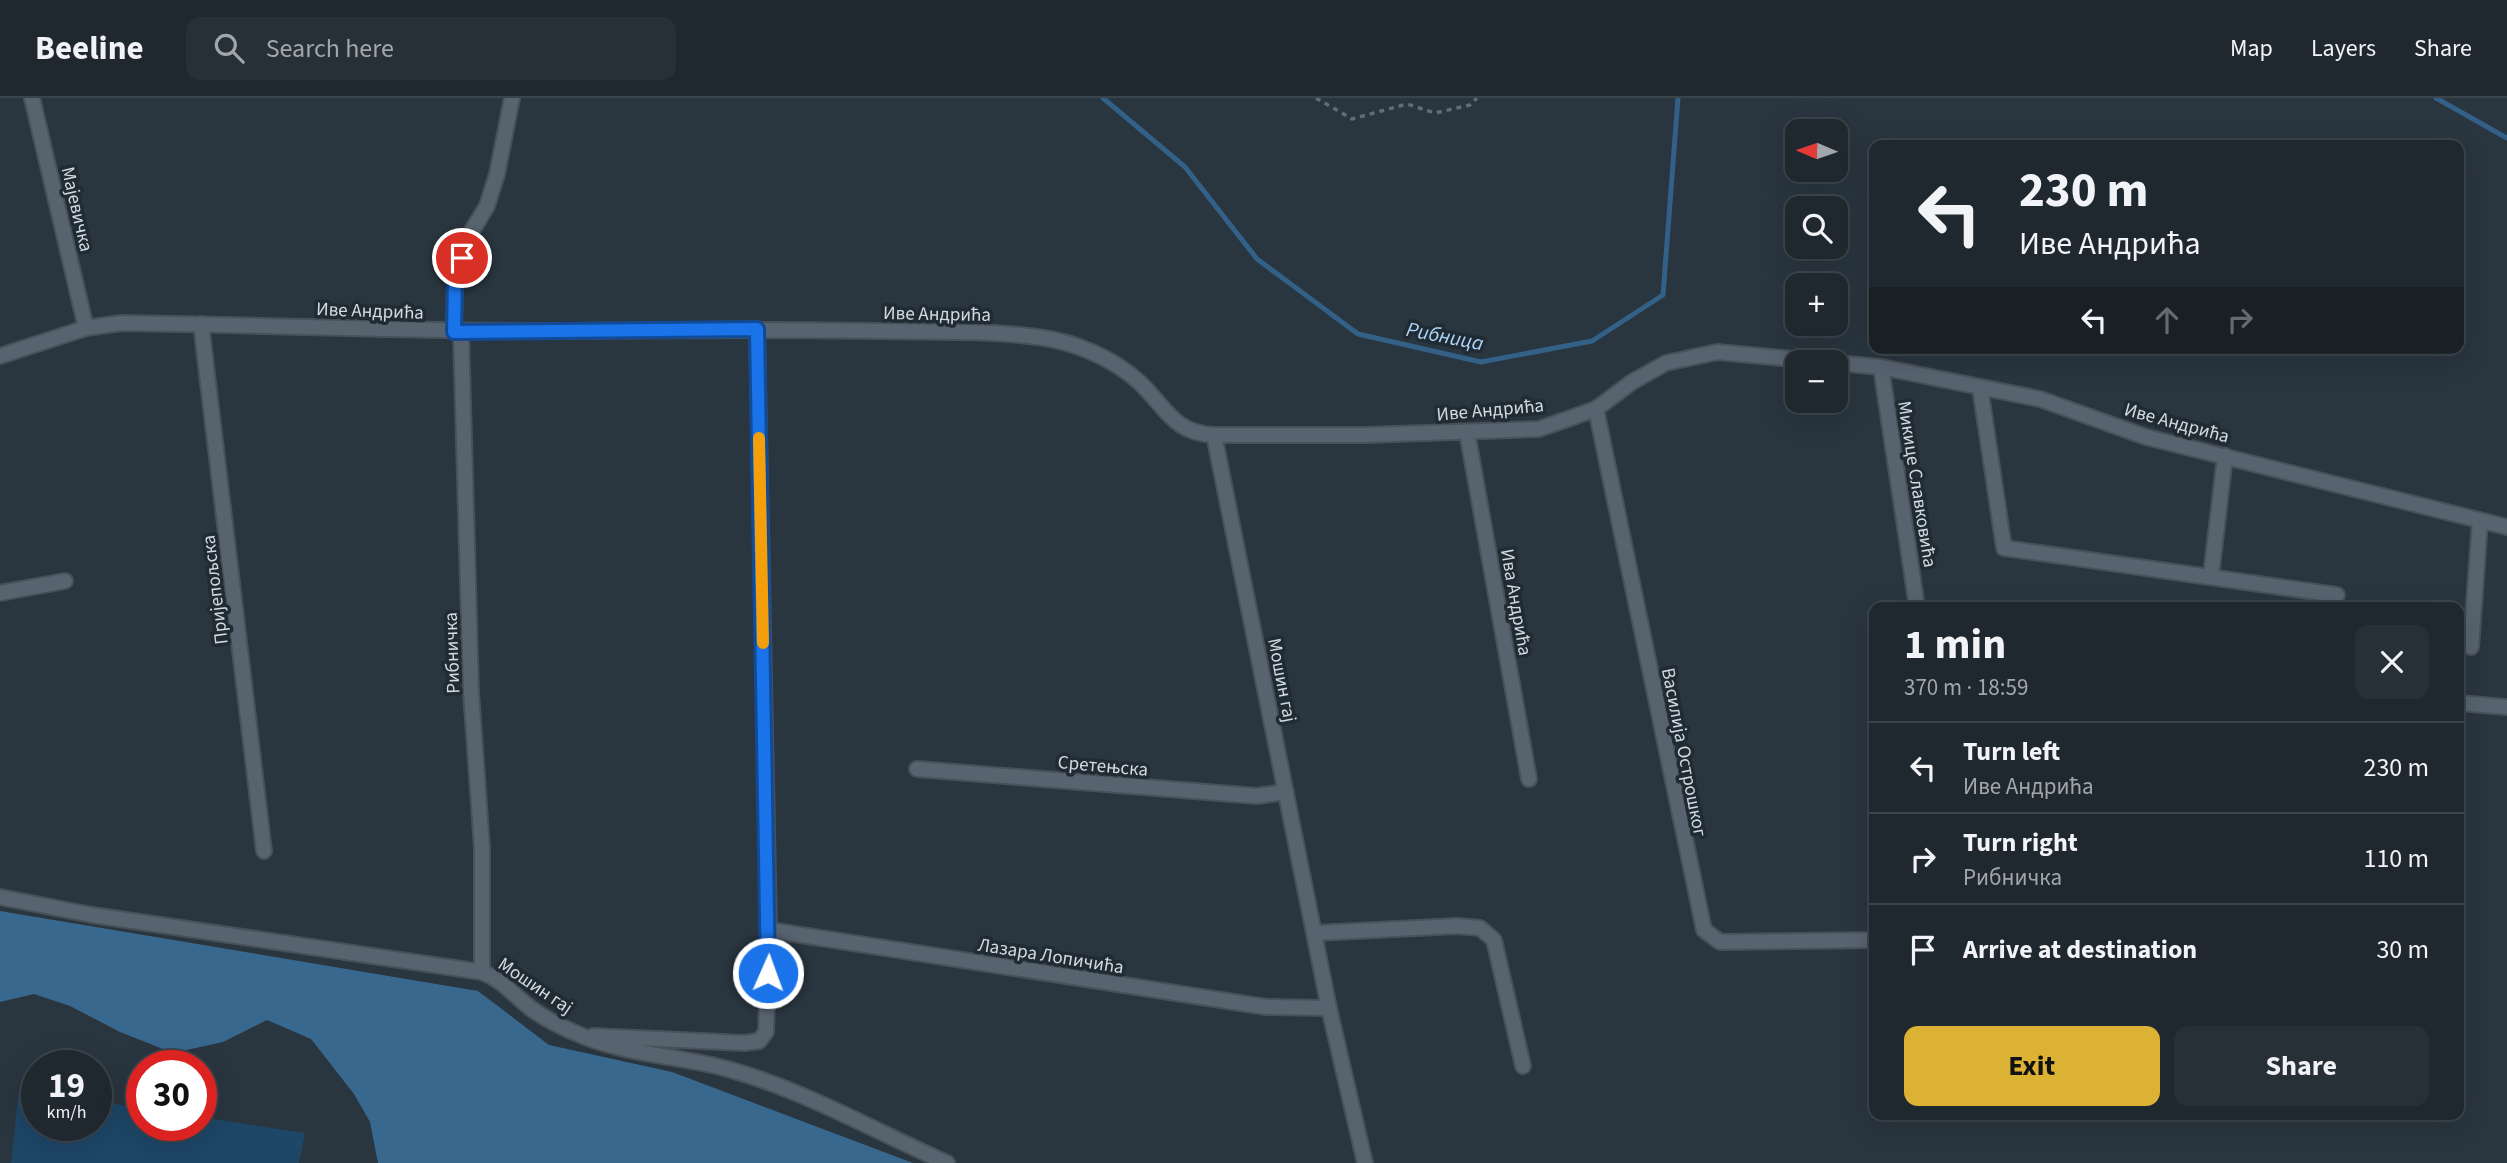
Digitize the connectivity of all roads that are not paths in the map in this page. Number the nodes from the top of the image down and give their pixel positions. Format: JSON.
{"nodes":[{"id":1,"x":32,"y":98,"type":"edge"},
{"id":2,"x":512,"y":98,"type":"edge"},
{"id":3,"x":201,"y":324,"type":"junction"},
{"id":4,"x":86,"y":328,"type":"junction"},
{"id":5,"x":757,"y":329,"type":"junction"},
{"id":6,"x":457,"y":332,"type":"junction"},
{"id":7,"x":0,"y":356,"type":"edge"},
{"id":8,"x":1785,"y":358,"type":"edge"},
{"id":9,"x":1848,"y":364,"type":"edge"},
{"id":10,"x":1881,"y":368,"type":"junction"},
{"id":11,"x":1980,"y":387,"type":"junction"},
{"id":12,"x":1596,"y":410,"type":"junction"},
{"id":13,"x":1467,"y":432,"type":"junction"},
{"id":14,"x":1214,"y":435,"type":"junction"},
{"id":15,"x":2225,"y":456,"type":"junction"},
{"id":16,"x":2480,"y":520,"type":"junction"},
{"id":17,"x":2507,"y":527,"type":"edge"},
{"id":18,"x":2211,"y":576,"type":"junction"},
{"id":19,"x":65,"y":581,"type":"dead end"},
{"id":20,"x":0,"y":593,"type":"edge"},
{"id":21,"x":2337,"y":595,"type":"dead end"},
{"id":22,"x":1916,"y":602,"type":"edge"},
{"id":23,"x":2471,"y":647,"type":"dead end"},
{"id":24,"x":2464,"y":703,"type":"edge"},
{"id":25,"x":2507,"y":707,"type":"edge"},
{"id":26,"x":917,"y":769,"type":"dead end"},
{"id":27,"x":1529,"y":779,"type":"dead end"},
{"id":28,"x":1286,"y":792,"type":"junction"},
{"id":29,"x":264,"y":851,"type":"dead end"},
{"id":30,"x":0,"y":897,"type":"edge"},
{"id":31,"x":769,"y":930,"type":"junction"},
{"id":32,"x":1315,"y":933,"type":"junction"},
{"id":33,"x":1869,"y":940,"type":"edge"},
{"id":34,"x":482,"y":972,"type":"junction"},
{"id":35,"x":1329,"y":1008,"type":"junction"},
{"id":36,"x":587,"y":1038,"type":"junction"},
{"id":37,"x":1523,"y":1066,"type":"dead end"},
{"id":38,"x":947,"y":1163,"type":"edge"},
{"id":39,"x":1366,"y":1163,"type":"edge"}],
"edges":[{"from":1,"to":4,"type":"street","name":"Мајевичка"},
{"from":2,"to":6,"type":"street","name":"Рибничка"},
{"from":3,"to":4,"type":"street","name":"Иве Андрића"},
{"from":3,"to":6,"type":"street","name":"Иве Андрића"},
{"from":3,"to":29,"type":"street","name":"Пријепољска"},
{"from":4,"to":7,"type":"street","name":"Иве Андрића"},
{"from":5,"to":6,"type":"street","name":"Иве Андрића"},
{"from":5,"to":14,"type":"street","name":"Иве Андрића"},
{"from":5,"to":31,"type":"street"},
{"from":6,"to":34,"type":"street","name":"Рибничка"},
{"from":8,"to":12,"type":"street","name":"Иве Андрића"},
{"from":9,"to":10,"type":"street","name":"Иве Андрића"},
{"from":10,"to":11,"type":"street","name":"Иве Андрића"},
{"from":10,"to":22,"type":"street","name":"Микице Славковића"},
{"from":11,"to":15,"type":"street","name":"Иве Андрића"},
{"from":11,"to":18,"type":"street"},
{"from":12,"to":13,"type":"street","name":"Иве Андрића"},
{"from":12,"to":33,"type":"street","name":"Василија Острошког"},
{"from":13,"to":14,"type":"street","name":"Иве Андрића"},
{"from":13,"to":27,"type":"street","name":"Ива Андрића"},
{"from":14,"to":28,"type":"street","name":"Мошин гај"},
{"from":15,"to":16,"type":"street","name":"Иве Андрића"},
{"from":15,"to":18,"type":"street"},
{"from":16,"to":17,"type":"street","name":"Иве Андрића"},
{"from":16,"to":23,"type":"street"},
{"from":18,"to":21,"type":"street"},
{"from":19,"to":20,"type":"street"},
{"from":24,"to":25,"type":"street"},
{"from":26,"to":28,"type":"street","name":"Сретењска"},
{"from":28,"to":32,"type":"street","name":"Мошин гај"},
{"from":30,"to":34,"type":"street","name":"Мошин гај"},
{"from":31,"to":35,"type":"street","name":"Лазара Лопичића"},
{"from":31,"to":36,"type":"street"},
{"from":32,"to":35,"type":"street","name":"Мошин гај"},
{"from":32,"to":37,"type":"street"},
{"from":34,"to":36,"type":"street","name":"Мошин гај"},
{"from":35,"to":39,"type":"street","name":"Мошин гај"},
{"from":36,"to":38,"type":"street","name":"Мошин гај"}]}
